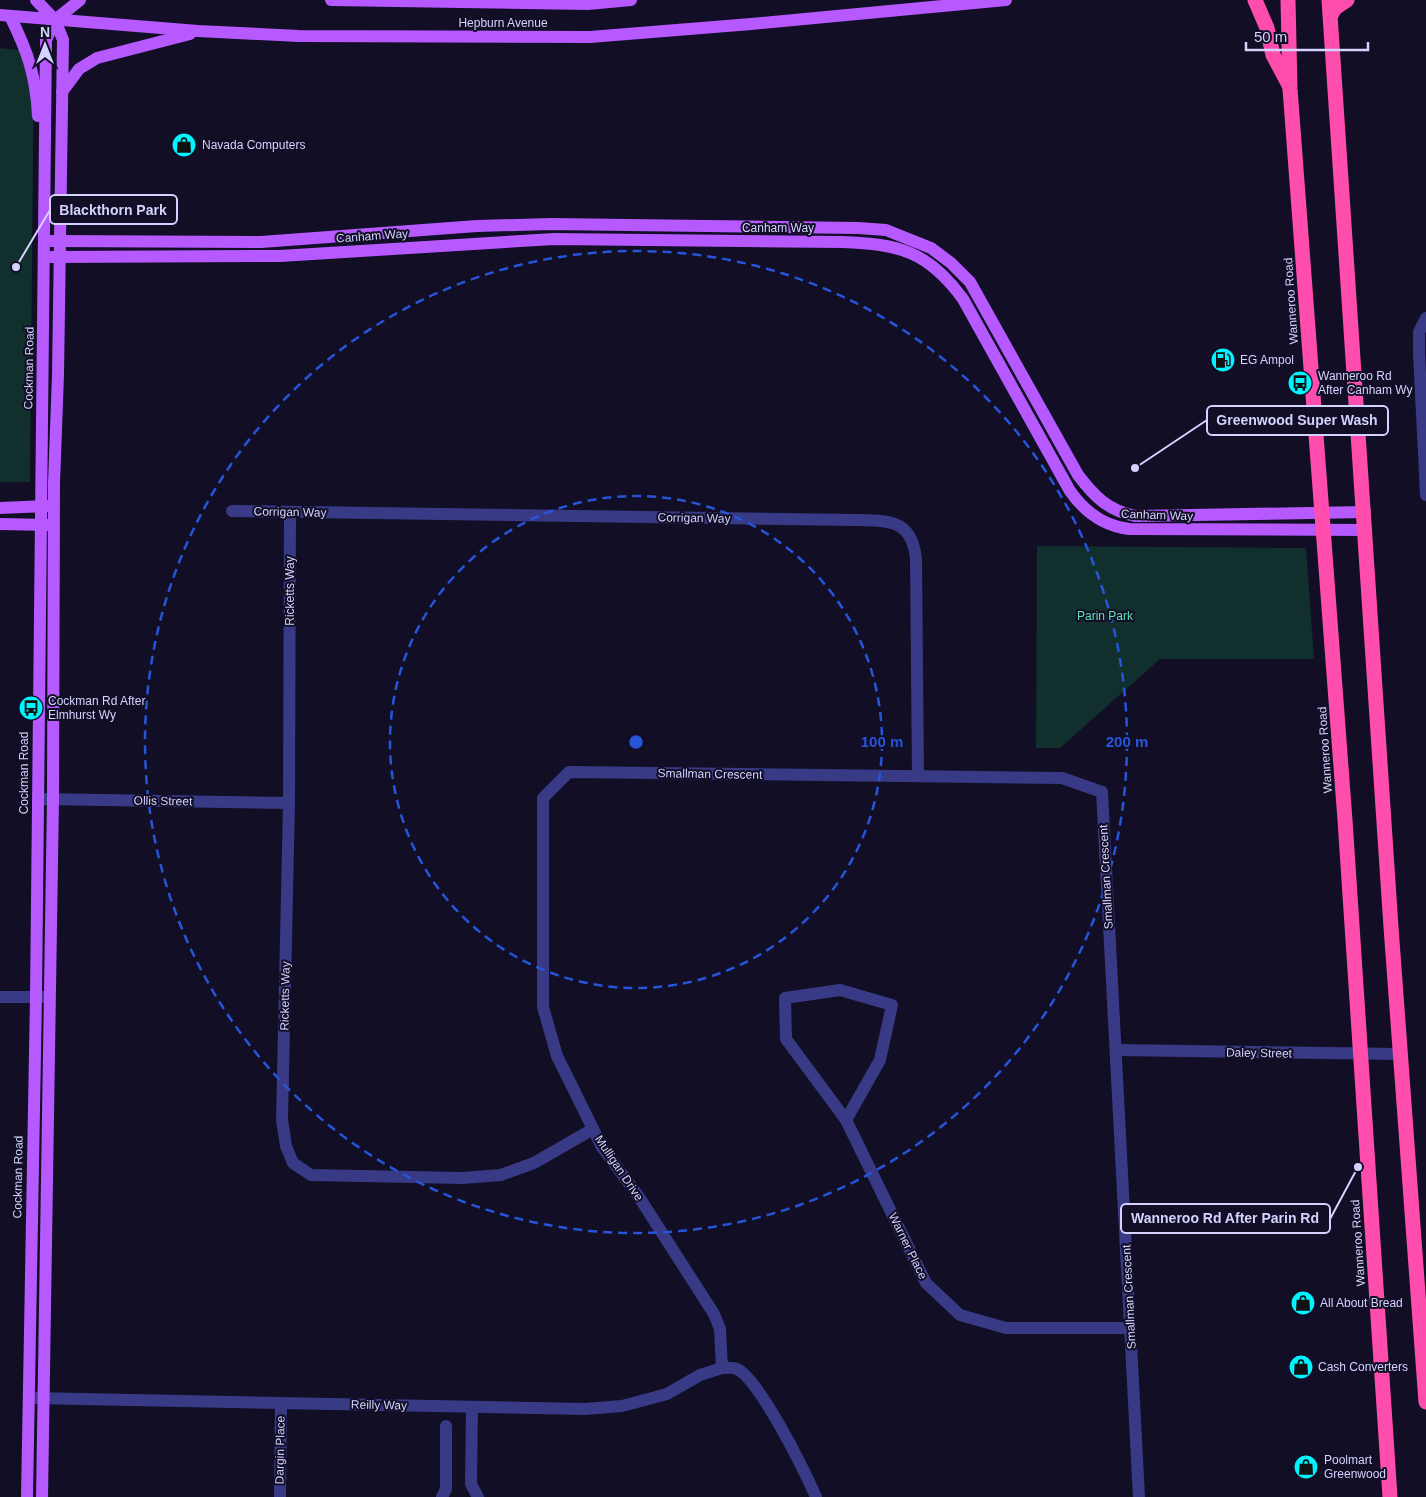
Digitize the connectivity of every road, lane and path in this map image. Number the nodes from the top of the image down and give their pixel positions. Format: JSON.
{"nodes":[{"id":1,"x":36,"y":0,"type":"edge"},
{"id":2,"x":80,"y":0,"type":"edge"},
{"id":3,"x":331,"y":0,"type":"edge"},
{"id":4,"x":631,"y":0,"type":"edge"},
{"id":5,"x":1006,"y":0,"type":"edge"},
{"id":6,"x":1255,"y":0,"type":"edge"},
{"id":7,"x":1288,"y":0,"type":"edge"},
{"id":8,"x":1347,"y":0,"type":"edge"},
{"id":9,"x":1330,"y":7,"type":"edge"},
{"id":10,"x":5,"y":16,"type":"edge"},
{"id":11,"x":55,"y":20,"type":"junction"},
{"id":12,"x":198,"y":31,"type":"junction"},
{"id":13,"x":1290,"y":89,"type":"junction"},
{"id":14,"x":62,"y":92,"type":"junction"},
{"id":15,"x":46,"y":160,"type":"junction"},
{"id":16,"x":44,"y":240,"type":"junction"},
{"id":17,"x":59,"y":241,"type":"junction"},
{"id":18,"x":44,"y":257,"type":"junction"},
{"id":19,"x":59,"y":257,"type":"junction"},
{"id":20,"x":1426,"y":318,"type":"edge"},
{"id":21,"x":1426,"y":495,"type":"edge"},
{"id":22,"x":48,"y":506,"type":"junction"},
{"id":23,"x":0,"y":508,"type":"edge"},
{"id":24,"x":232,"y":511,"type":"dead end"},
{"id":25,"x":290,"y":512,"type":"junction"},
{"id":26,"x":1322,"y":512,"type":"junction"},
{"id":27,"x":1365,"y":512,"type":"junction"},
{"id":28,"x":0,"y":524,"type":"edge"},
{"id":29,"x":47,"y":525,"type":"junction"},
{"id":30,"x":1323,"y":530,"type":"junction"},
{"id":31,"x":1366,"y":530,"type":"junction"},
{"id":32,"x":569,"y":772,"type":"joint"},
{"id":33,"x":918,"y":776,"type":"junction"},
{"id":34,"x":37,"y":798,"type":"junction"},
{"id":35,"x":54,"y":799,"type":"junction"},
{"id":36,"x":289,"y":803,"type":"junction"},
{"id":37,"x":0,"y":997,"type":"edge"},
{"id":38,"x":43,"y":997,"type":"junction"},
{"id":39,"x":1116,"y":1050,"type":"junction"},
{"id":40,"x":1361,"y":1054,"type":"junction"},
{"id":41,"x":1401,"y":1054,"type":"junction"},
{"id":42,"x":846,"y":1120,"type":"junction"},
{"id":43,"x":593,"y":1129,"type":"junction"},
{"id":44,"x":1130,"y":1328,"type":"junction"},
{"id":45,"x":722,"y":1368,"type":"junction"},
{"id":46,"x":28,"y":1398,"type":"junction"},
{"id":47,"x":42,"y":1398,"type":"junction"},
{"id":48,"x":1426,"y":1402,"type":"edge"},
{"id":49,"x":281,"y":1404,"type":"junction"},
{"id":50,"x":472,"y":1407,"type":"junction"},
{"id":51,"x":446,"y":1426,"type":"dead end"},
{"id":52,"x":27,"y":1497,"type":"edge"},
{"id":53,"x":42,"y":1497,"type":"edge"},
{"id":54,"x":280,"y":1497,"type":"edge"},
{"id":55,"x":442,"y":1497,"type":"edge"},
{"id":56,"x":478,"y":1497,"type":"edge"},
{"id":57,"x":816,"y":1497,"type":"edge"},
{"id":58,"x":1139,"y":1497,"type":"edge"},
{"id":59,"x":1390,"y":1497,"type":"edge"}],
"edges":[{"from":1,"to":11,"type":"main road","name":"Cockman Road"},
{"from":2,"to":11,"type":"main road"},
{"from":3,"to":4,"type":"main road","name":"Hepburn Avenue"},
{"from":5,"to":12,"type":"main road","name":"Hepburn Avenue"},
{"from":6,"to":13,"type":"highway"},
{"from":7,"to":13,"type":"highway","name":"Wanneroo Road"},
{"from":8,"to":9,"type":"highway"},
{"from":9,"to":27,"type":"highway"},
{"from":10,"to":11,"type":"main road","name":"Hepburn Avenue"},
{"from":10,"to":15,"type":"main road"},
{"from":11,"to":12,"type":"main road","name":"Hepburn Avenue"},
{"from":11,"to":14,"type":"main road","name":"Cockman Road"},
{"from":11,"to":15,"type":"main road","name":"Cockman Road"},
{"from":12,"to":14,"type":"main road"},
{"from":13,"to":26,"type":"highway","name":"Wanneroo Road"},
{"from":14,"to":17,"type":"main road","name":"Cockman Road"},
{"from":15,"to":16,"type":"main road","name":"Cockman Road"},
{"from":16,"to":17,"type":"main road","name":"Canham Way"},
{"from":16,"to":18,"type":"main road","name":"Cockman Road"},
{"from":17,"to":19,"type":"main road","name":"Cockman Road"},
{"from":17,"to":26,"type":"main road","name":"Canham Way"},
{"from":18,"to":19,"type":"main road","name":"Canham Way"},
{"from":18,"to":22,"type":"main road","name":"Cockman Road"},
{"from":19,"to":22,"type":"main road","name":"Cockman Road"},
{"from":19,"to":30,"type":"main road","name":"Canham Way"},
{"from":20,"to":21,"type":"street"},
{"from":22,"to":23,"type":"main road"},
{"from":22,"to":29,"type":"main road","name":"Cockman Road"},
{"from":24,"to":25,"type":"street","name":"Corrigan Way"},
{"from":25,"to":33,"type":"street","name":"Corrigan Way"},
{"from":25,"to":36,"type":"street","name":"Ricketts Way"},
{"from":26,"to":27,"type":"main road","name":"Canham Way"},
{"from":26,"to":30,"type":"highway","name":"Wanneroo Road"},
{"from":27,"to":31,"type":"highway"},
{"from":28,"to":29,"type":"main road"},
{"from":29,"to":34,"type":"main road","name":"Cockman Road"},
{"from":29,"to":35,"type":"main road","name":"Cockman Road"},
{"from":30,"to":31,"type":"main road","name":"Canham Way"},
{"from":30,"to":40,"type":"highway","name":"Wanneroo Road"},
{"from":31,"to":41,"type":"highway"},
{"from":32,"to":33,"type":"street","name":"Smallman Crescent"},
{"from":32,"to":43,"type":"street","name":"Mulligan Drive"},
{"from":33,"to":39,"type":"street","name":"Smallman Crescent"},
{"from":34,"to":35,"type":"street","name":"Ollis Street"},
{"from":34,"to":38,"type":"main road","name":"Cockman Road"},
{"from":35,"to":36,"type":"street","name":"Ollis Street"},
{"from":35,"to":38,"type":"main road","name":"Cockman Road"},
{"from":36,"to":43,"type":"street","name":"Ricketts Way"},
{"from":37,"to":38,"type":"street"},
{"from":38,"to":46,"type":"main road","name":"Cockman Road"},
{"from":38,"to":47,"type":"main road","name":"Cockman Road"},
{"from":39,"to":40,"type":"street","name":"Daley Street"},
{"from":39,"to":44,"type":"street","name":"Smallman Crescent"},
{"from":40,"to":41,"type":"street","name":"Daley Street"},
{"from":40,"to":59,"type":"highway","name":"Wanneroo Road"},
{"from":41,"to":48,"type":"highway"},
{"from":42,"to":42,"type":"street","name":"Warner Place"},
{"from":42,"to":44,"type":"street","name":"Warner Place"},
{"from":43,"to":45,"type":"street","name":"Mulligan Drive"},
{"from":44,"to":58,"type":"street","name":"Smallman Crescent"},
{"from":45,"to":50,"type":"street","name":"Reilly Way"},
{"from":45,"to":57,"type":"street"},
{"from":46,"to":47,"type":"street","name":"Reilly Way"},
{"from":46,"to":52,"type":"main road","name":"Cockman Road"},
{"from":47,"to":49,"type":"street","name":"Reilly Way"},
{"from":47,"to":53,"type":"main road","name":"Cockman Road"},
{"from":49,"to":50,"type":"street","name":"Reilly Way"},
{"from":49,"to":54,"type":"street","name":"Dargin Place"},
{"from":50,"to":56,"type":"street"},
{"from":51,"to":55,"type":"street"}]}
